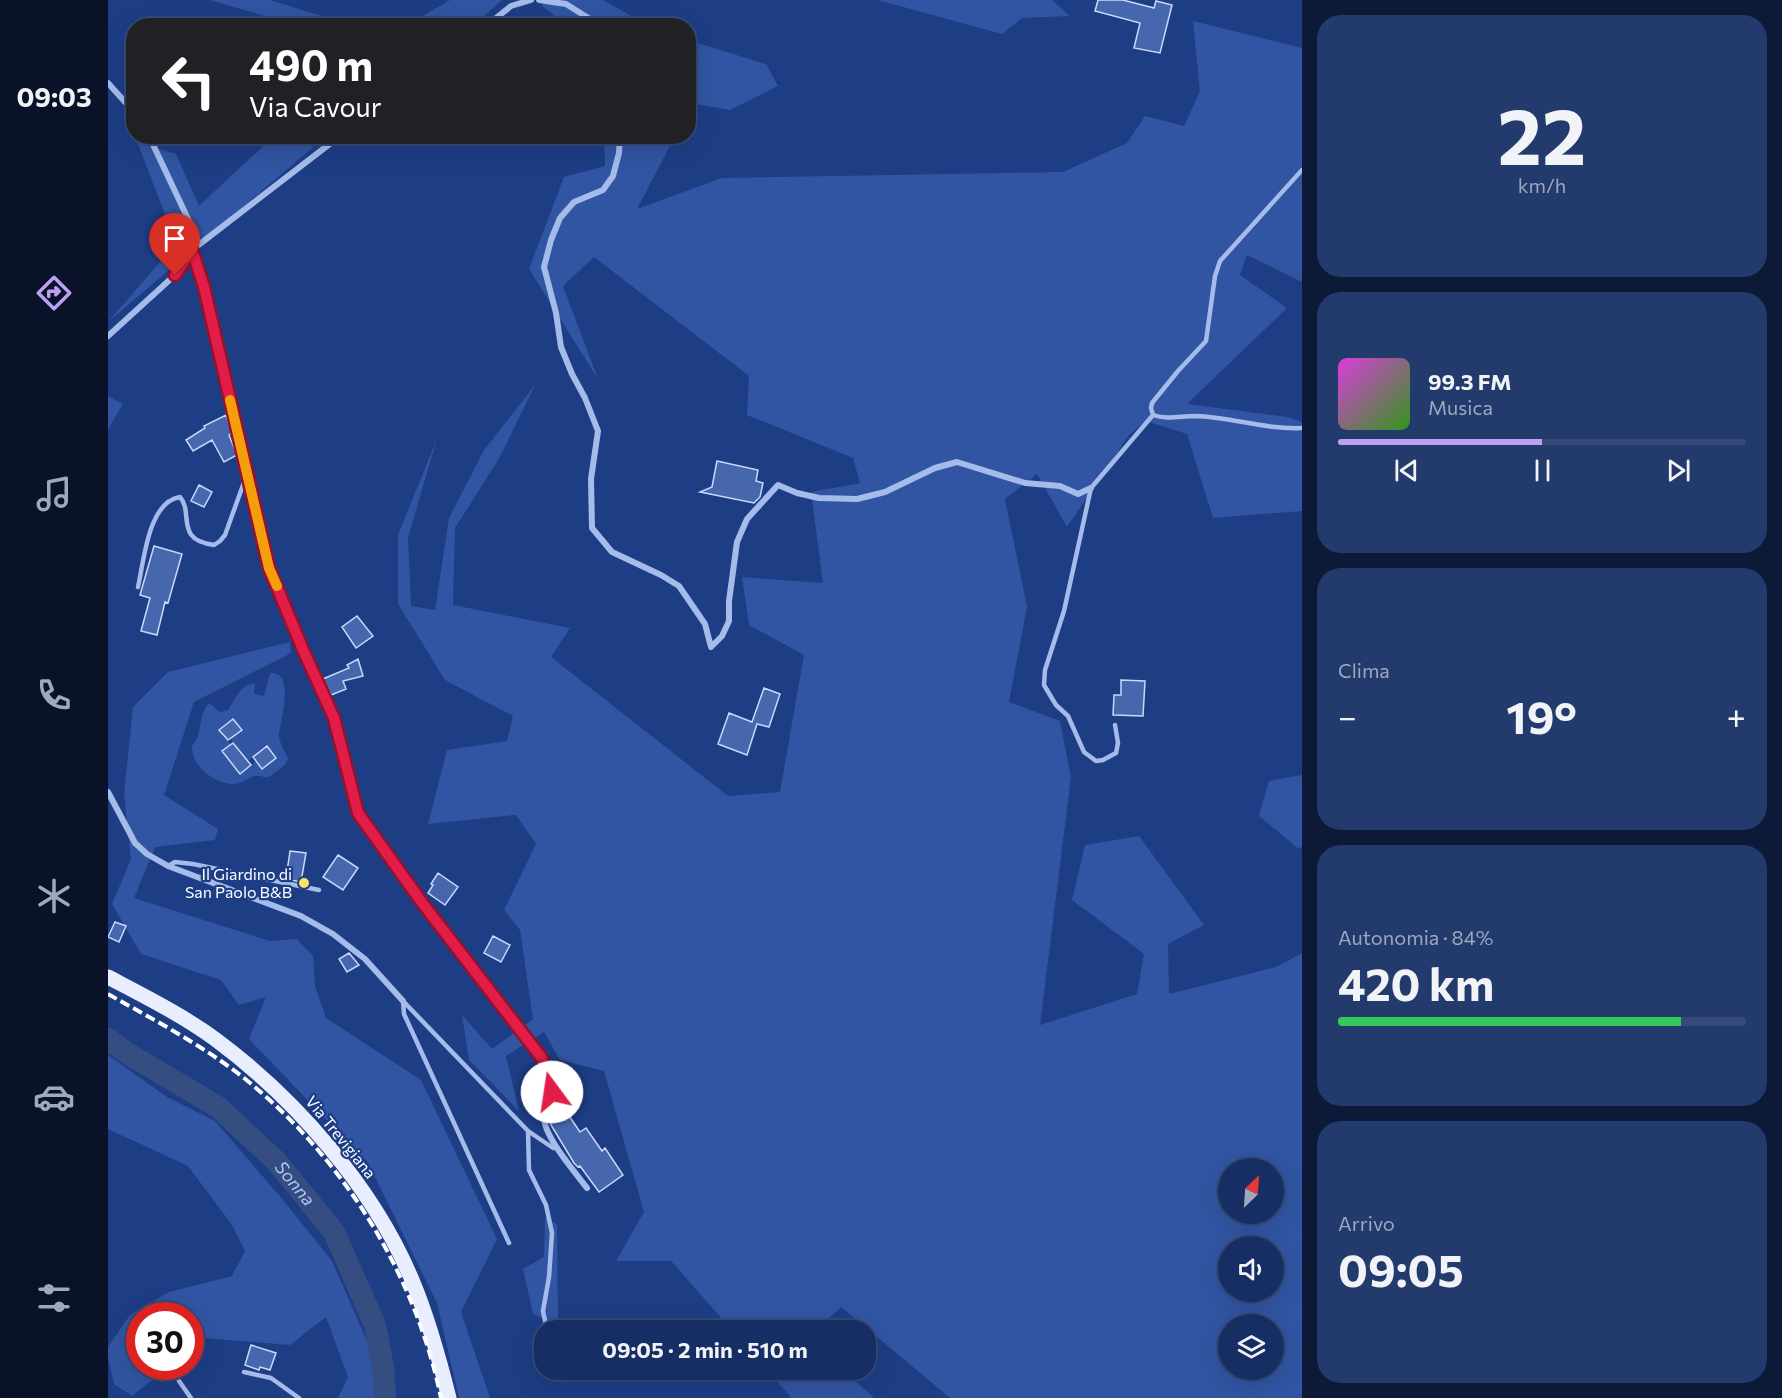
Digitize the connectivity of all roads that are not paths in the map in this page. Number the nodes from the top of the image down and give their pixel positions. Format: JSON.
{"nodes":[{"id":1,"x":531,"y":0,"type":"edge"},
{"id":2,"x":538,"y":0,"type":"edge"},
{"id":3,"x":496,"y":18,"type":"edge"},
{"id":4,"x":588,"y":18,"type":"edge"},
{"id":5,"x":108,"y":83,"type":"edge"},
{"id":6,"x":126,"y":103,"type":"edge"},
{"id":7,"x":153,"y":144,"type":"edge"},
{"id":8,"x":330,"y":144,"type":"edge"},
{"id":9,"x":620,"y":144,"type":"edge"},
{"id":10,"x":1302,"y":170,"type":"edge"},
{"id":11,"x":192,"y":250,"type":"junction"},
{"id":12,"x":108,"y":336,"type":"edge"},
{"id":13,"x":1153,"y":415,"type":"junction"},
{"id":14,"x":1302,"y":428,"type":"edge"},
{"id":15,"x":247,"y":474,"type":"junction"},
{"id":16,"x":1091,"y":488,"type":"junction"},
{"id":17,"x":138,"y":587,"type":"dead end"},
{"id":18,"x":1115,"y":725,"type":"dead end"},
{"id":19,"x":108,"y":792,"type":"edge"},
{"id":20,"x":168,"y":866,"type":"junction"},
{"id":21,"x":319,"y":890,"type":"dead end"},
{"id":22,"x":108,"y":977,"type":"edge"},
{"id":23,"x":403,"y":1000,"type":"junction"},
{"id":24,"x":528,"y":1131,"type":"junction"},
{"id":25,"x":557,"y":1148,"type":"junction"},
{"id":26,"x":587,"y":1188,"type":"dead end"},
{"id":27,"x":509,"y":1243,"type":"dead end"},
{"id":28,"x":545,"y":1320,"type":"edge"},
{"id":29,"x":244,"y":1372,"type":"dead end"},
{"id":30,"x":179,"y":1380,"type":"dead end"},
{"id":31,"x":191,"y":1398,"type":"edge"},
{"id":32,"x":300,"y":1398,"type":"edge"},
{"id":33,"x":449,"y":1398,"type":"edge"}],
"edges":[{"from":1,"to":3,"type":"street"},
{"from":2,"to":4,"type":"street"},
{"from":5,"to":6,"type":"street"},
{"from":7,"to":11,"type":"street"},
{"from":8,"to":11,"type":"street"},
{"from":9,"to":16,"type":"street"},
{"from":10,"to":13,"type":"lane"},
{"from":11,"to":12,"type":"street"},
{"from":11,"to":15,"type":"street"},
{"from":13,"to":14,"type":"lane"},
{"from":13,"to":16,"type":"lane"},
{"from":15,"to":17,"type":"lane"},
{"from":15,"to":25,"type":"street"},
{"from":16,"to":18,"type":"lane"},
{"from":19,"to":20,"type":"street"},
{"from":20,"to":21,"type":"lane"},
{"from":20,"to":23,"type":"street"},
{"from":22,"to":33,"type":"main road","name":"Via Trevigiana"},
{"from":23,"to":24,"type":"lane"},
{"from":23,"to":27,"type":"lane"},
{"from":24,"to":25,"type":"lane"},
{"from":24,"to":28,"type":"lane"},
{"from":25,"to":26,"type":"street"},
{"from":29,"to":32,"type":"lane"},
{"from":30,"to":31,"type":"lane"}]}
